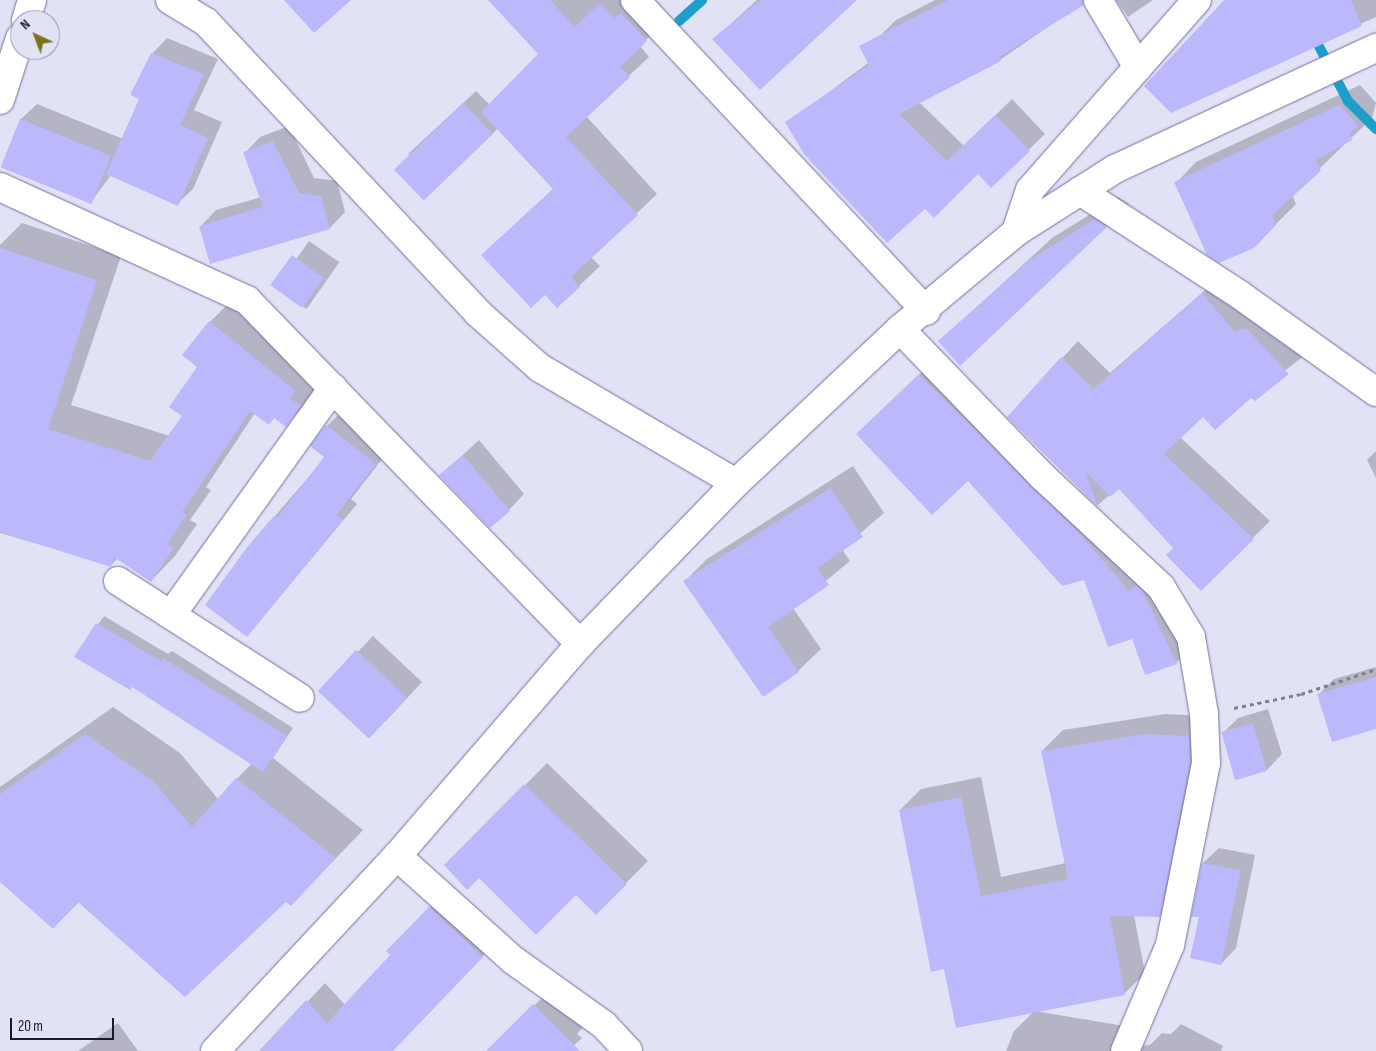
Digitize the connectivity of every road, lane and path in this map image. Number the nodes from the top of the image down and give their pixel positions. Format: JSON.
{"nodes":[{"id":1,"x":170,"y":0,"type":"edge"},
{"id":2,"x":635,"y":0,"type":"edge"},
{"id":3,"x":1098,"y":0,"type":"edge"},
{"id":4,"x":1197,"y":0,"type":"edge"},
{"id":5,"x":1376,"y":48,"type":"edge"},
{"id":6,"x":13,"y":60,"type":"edge"},
{"id":7,"x":1138,"y":67,"type":"junction"},
{"id":8,"x":0,"y":100,"type":"edge"},
{"id":9,"x":0,"y":187,"type":"edge"},
{"id":10,"x":1080,"y":191,"type":"junction"},
{"id":11,"x":1016,"y":232,"type":"junction"},
{"id":12,"x":926,"y":311,"type":"junction"},
{"id":13,"x":900,"y":329,"type":"junction"},
{"id":14,"x":333,"y":388,"type":"junction"},
{"id":15,"x":1376,"y":392,"type":"edge"},
{"id":16,"x":736,"y":483,"type":"junction"},
{"id":17,"x":118,"y":581,"type":"dead end"},
{"id":18,"x":171,"y":615,"type":"junction"},
{"id":19,"x":580,"y":644,"type":"junction"},
{"id":20,"x":1376,"y":669,"type":"edge"},
{"id":21,"x":300,"y":698,"type":"dead end"},
{"id":22,"x":1204,"y":714,"type":"junction"},
{"id":23,"x":397,"y":856,"type":"junction"},
{"id":24,"x":216,"y":1051,"type":"edge"},
{"id":25,"x":628,"y":1051,"type":"edge"},
{"id":26,"x":1125,"y":1051,"type":"edge"}],
"edges":[{"from":1,"to":16,"type":"street"},
{"from":2,"to":12,"type":"street"},
{"from":3,"to":7,"type":"street"},
{"from":4,"to":7,"type":"street"},
{"from":5,"to":10,"type":"street"},
{"from":6,"to":8,"type":"street"},
{"from":7,"to":11,"type":"street"},
{"from":9,"to":14,"type":"street"},
{"from":10,"to":11,"type":"street"},
{"from":10,"to":15,"type":"street"},
{"from":11,"to":12,"type":"street"},
{"from":12,"to":13,"type":"street"},
{"from":13,"to":16,"type":"street"},
{"from":13,"to":22,"type":"street"},
{"from":14,"to":18,"type":"street"},
{"from":14,"to":19,"type":"street"},
{"from":16,"to":19,"type":"street"},
{"from":17,"to":18,"type":"street"},
{"from":18,"to":21,"type":"street"},
{"from":19,"to":23,"type":"street"},
{"from":20,"to":22,"type":"path"},
{"from":22,"to":26,"type":"street"},
{"from":23,"to":24,"type":"street"},
{"from":23,"to":25,"type":"street"}]}
